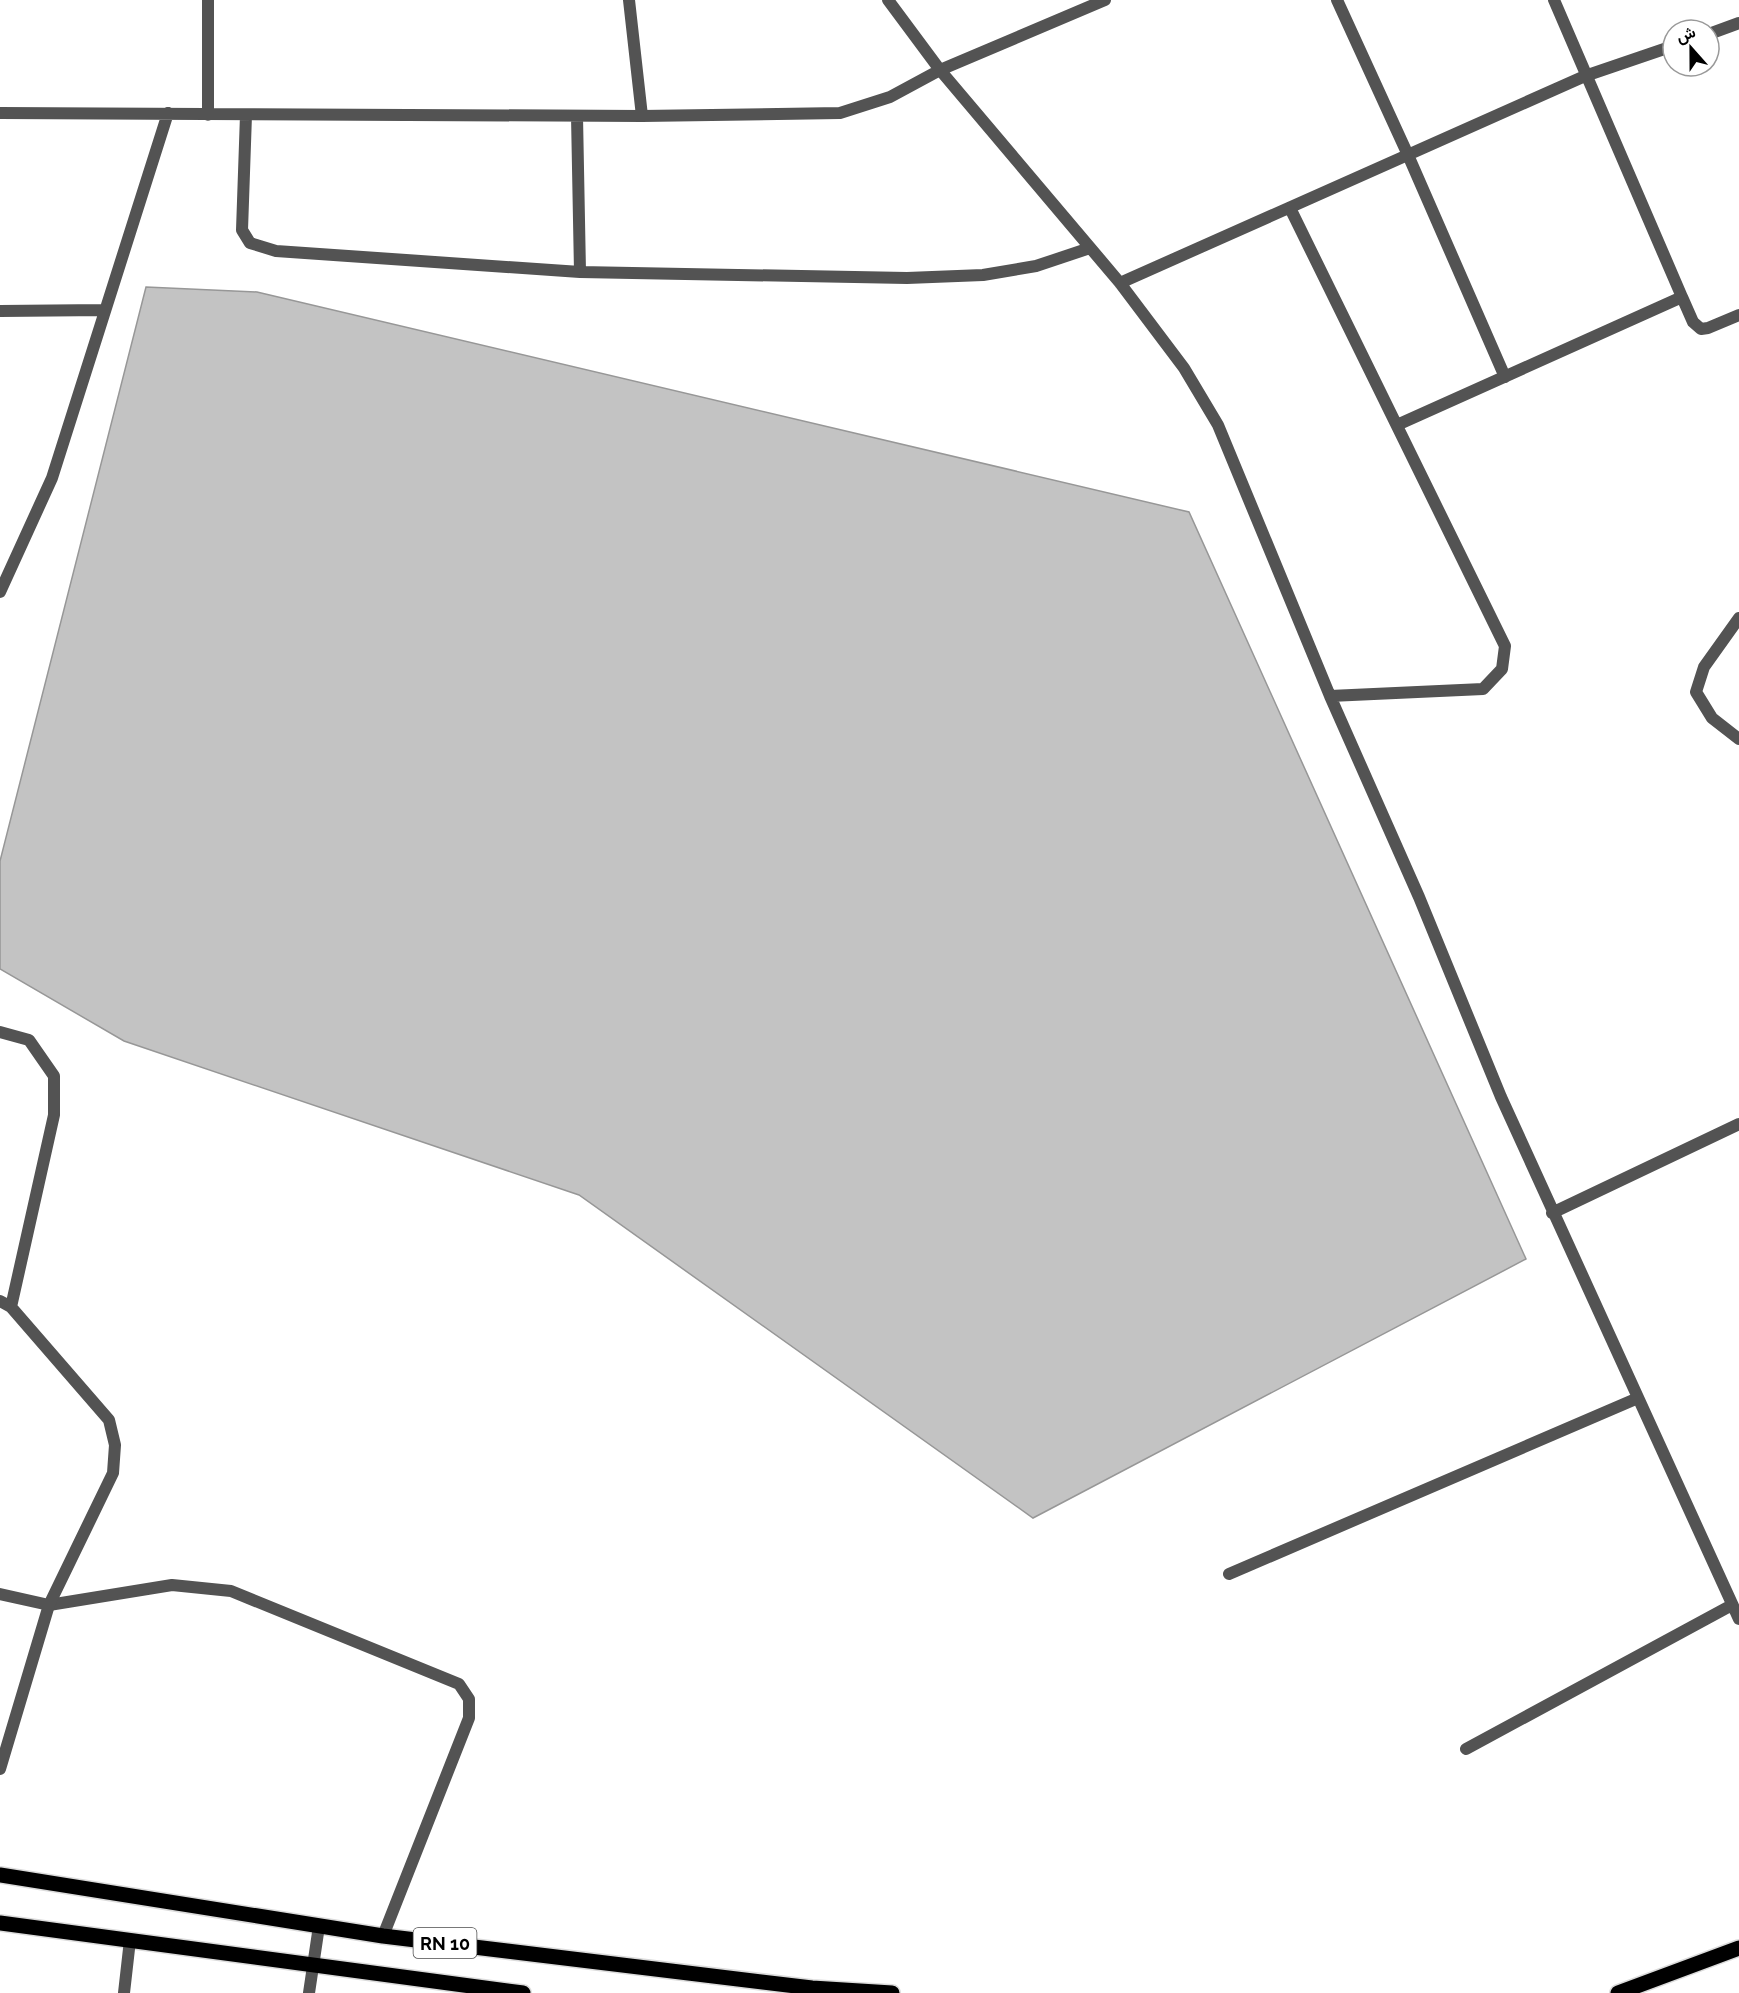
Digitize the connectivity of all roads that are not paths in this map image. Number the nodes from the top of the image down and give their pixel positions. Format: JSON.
{"nodes":[{"id":1,"x":207,"y":0,"type":"edge"},
{"id":2,"x":629,"y":0,"type":"edge"},
{"id":3,"x":888,"y":0,"type":"edge"},
{"id":4,"x":1105,"y":0,"type":"edge"},
{"id":5,"x":1337,"y":0,"type":"edge"},
{"id":6,"x":1554,"y":0,"type":"edge"},
{"id":7,"x":1739,"y":23,"type":"edge"},
{"id":8,"x":1721,"y":30,"type":"edge"},
{"id":9,"x":1661,"y":50,"type":"edge"},
{"id":10,"x":940,"y":70,"type":"junction"},
{"id":11,"x":1585,"y":76,"type":"junction"},
{"id":12,"x":0,"y":113,"type":"edge"},
{"id":13,"x":168,"y":113,"type":"junction"},
{"id":14,"x":208,"y":115,"type":"junction"},
{"id":15,"x":246,"y":115,"type":"junction"},
{"id":16,"x":577,"y":116,"type":"junction"},
{"id":17,"x":642,"y":116,"type":"junction"},
{"id":18,"x":1408,"y":155,"type":"junction"},
{"id":19,"x":1290,"y":208,"type":"junction"},
{"id":20,"x":1090,"y":248,"type":"junction"},
{"id":21,"x":580,"y":272,"type":"junction"},
{"id":22,"x":1120,"y":283,"type":"junction"},
{"id":23,"x":1682,"y":297,"type":"junction"},
{"id":24,"x":105,"y":310,"type":"junction"},
{"id":25,"x":0,"y":311,"type":"edge"},
{"id":26,"x":1739,"y":315,"type":"edge"},
{"id":27,"x":1505,"y":377,"type":"junction"},
{"id":28,"x":1397,"y":425,"type":"junction"},
{"id":29,"x":0,"y":592,"type":"edge"},
{"id":30,"x":1739,"y":618,"type":"edge"},
{"id":31,"x":1330,"y":696,"type":"junction"},
{"id":32,"x":1739,"y":739,"type":"edge"},
{"id":33,"x":0,"y":1032,"type":"edge"},
{"id":34,"x":1739,"y":1124,"type":"edge"},
{"id":35,"x":1552,"y":1212,"type":"junction"},
{"id":36,"x":5,"y":1304,"type":"edge"},
{"id":37,"x":1638,"y":1398,"type":"junction"},
{"id":38,"x":1229,"y":1574,"type":"dead end"},
{"id":39,"x":0,"y":1594,"type":"edge"},
{"id":40,"x":49,"y":1605,"type":"junction"},
{"id":41,"x":1732,"y":1605,"type":"junction"},
{"id":42,"x":1739,"y":1619,"type":"edge"},
{"id":43,"x":1466,"y":1749,"type":"dead end"},
{"id":44,"x":0,"y":1769,"type":"edge"},
{"id":45,"x":0,"y":1875,"type":"edge"},
{"id":46,"x":0,"y":1923,"type":"edge"},
{"id":47,"x":319,"y":1926,"type":"junction"},
{"id":48,"x":383,"y":1936,"type":"junction"},
{"id":49,"x":130,"y":1941,"type":"junction"},
{"id":50,"x":1739,"y":1948,"type":"edge"},
{"id":51,"x":313,"y":1964,"type":"junction"},
{"id":52,"x":124,"y":1993,"type":"edge"},
{"id":53,"x":309,"y":1993,"type":"edge"},
{"id":54,"x":523,"y":1993,"type":"edge"},
{"id":55,"x":892,"y":1993,"type":"edge"},
{"id":56,"x":1618,"y":1993,"type":"edge"}],
"edges":[{"from":1,"to":14,"type":"street"},
{"from":2,"to":17,"type":"street"},
{"from":3,"to":10,"type":"street"},
{"from":4,"to":10,"type":"street"},
{"from":5,"to":18,"type":"street"},
{"from":6,"to":11,"type":"street"},
{"from":7,"to":8,"type":"street"},
{"from":9,"to":11,"type":"street"},
{"from":10,"to":17,"type":"street"},
{"from":10,"to":20,"type":"street"},
{"from":11,"to":18,"type":"street"},
{"from":11,"to":23,"type":"street"},
{"from":12,"to":13,"type":"street"},
{"from":13,"to":14,"type":"street"},
{"from":13,"to":24,"type":"street"},
{"from":14,"to":15,"type":"street"},
{"from":15,"to":16,"type":"street"},
{"from":15,"to":21,"type":"street"},
{"from":16,"to":17,"type":"street"},
{"from":16,"to":21,"type":"street"},
{"from":18,"to":19,"type":"street"},
{"from":18,"to":27,"type":"street"},
{"from":19,"to":22,"type":"street"},
{"from":19,"to":28,"type":"street"},
{"from":20,"to":21,"type":"street"},
{"from":20,"to":22,"type":"street"},
{"from":22,"to":31,"type":"street"},
{"from":23,"to":26,"type":"street"},
{"from":23,"to":27,"type":"street"},
{"from":24,"to":25,"type":"street"},
{"from":24,"to":29,"type":"street"},
{"from":27,"to":28,"type":"street"},
{"from":28,"to":31,"type":"street"},
{"from":30,"to":32,"type":"street"},
{"from":31,"to":35,"type":"street"},
{"from":33,"to":36,"type":"street"},
{"from":34,"to":35,"type":"street"},
{"from":35,"to":37,"type":"street"},
{"from":36,"to":40,"type":"street"},
{"from":37,"to":38,"type":"street"},
{"from":37,"to":41,"type":"street"},
{"from":39,"to":40,"type":"street"},
{"from":40,"to":44,"type":"street"},
{"from":40,"to":48,"type":"street"},
{"from":41,"to":42,"type":"street"},
{"from":41,"to":43,"type":"street"},
{"from":45,"to":47,"type":"main road","number":"RN 10"},
{"from":46,"to":49,"type":"main road","number":"RN 10"},
{"from":47,"to":48,"type":"main road","number":"RN 10"},
{"from":47,"to":51,"type":"street"},
{"from":48,"to":55,"type":"main road","number":"RN 10"},
{"from":49,"to":51,"type":"main road","number":"RN 10"},
{"from":49,"to":52,"type":"street"},
{"from":50,"to":56,"type":"main road"},
{"from":51,"to":53,"type":"street"},
{"from":51,"to":54,"type":"main road","number":"RN 10"}]}
